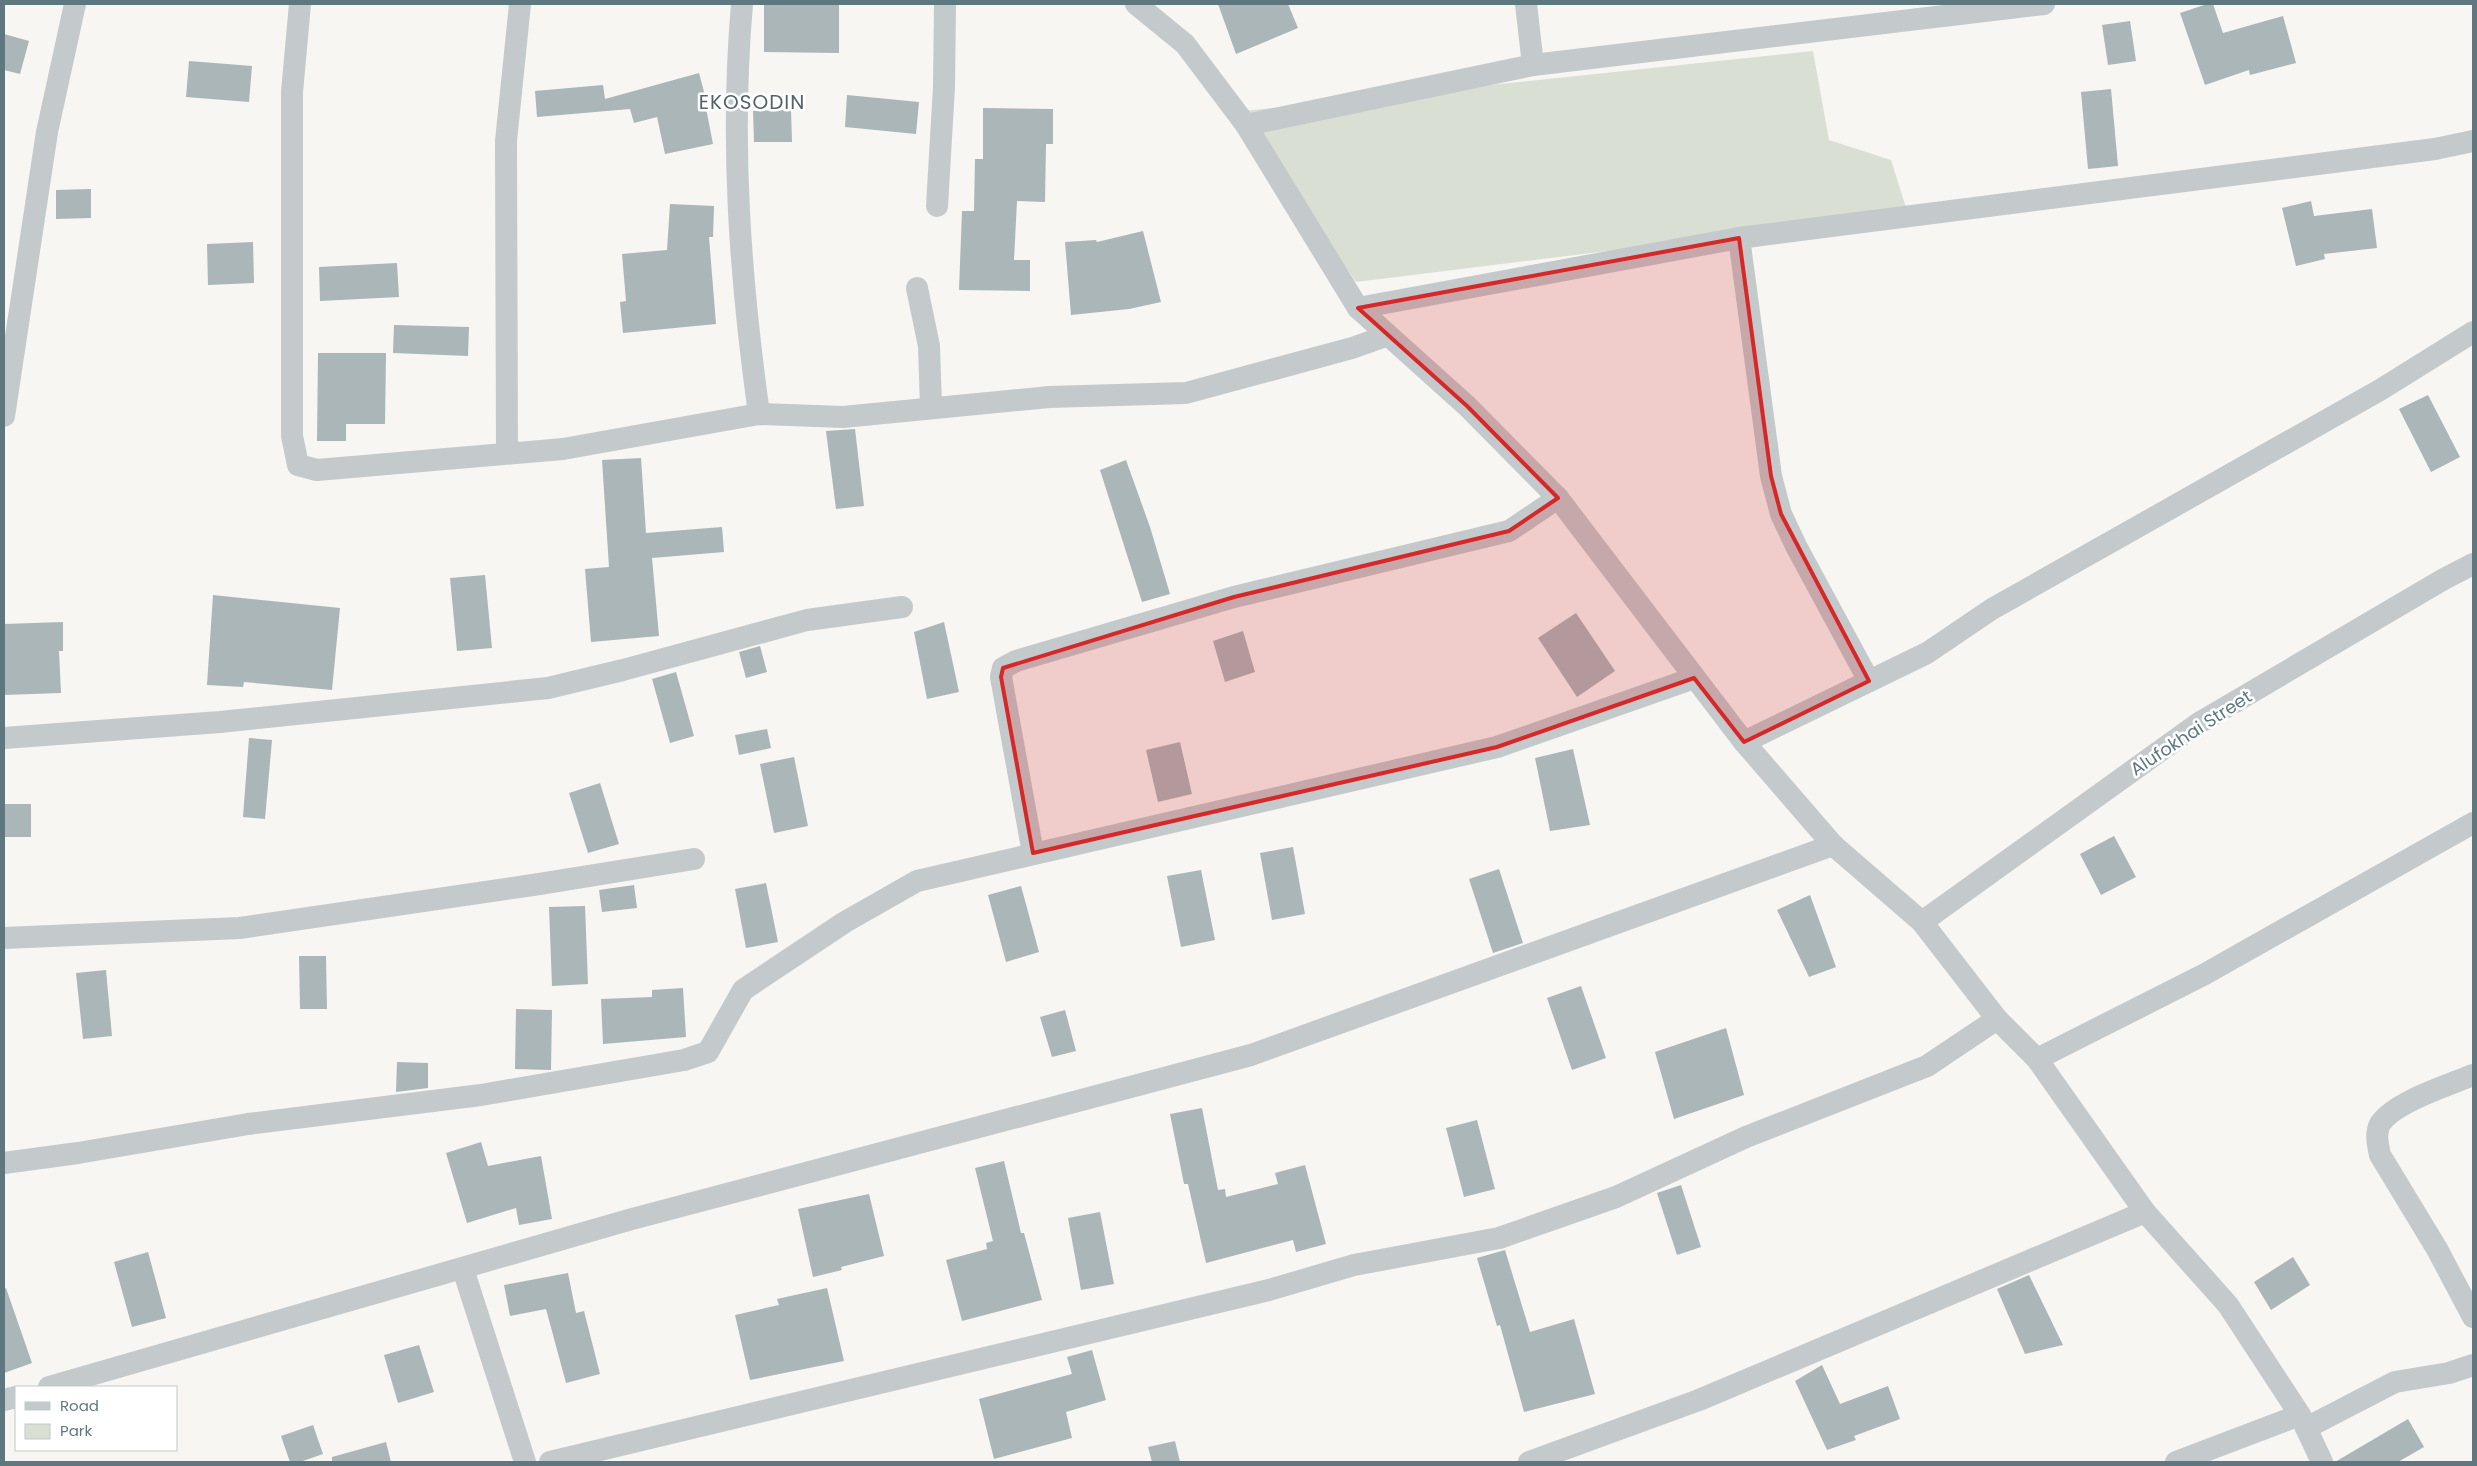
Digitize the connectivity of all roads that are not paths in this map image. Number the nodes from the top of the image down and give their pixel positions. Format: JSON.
{"nodes":[{"id":1,"x":75,"y":4,"type":"edge"},
{"id":2,"x":300,"y":4,"type":"edge"},
{"id":3,"x":520,"y":4,"type":"edge"},
{"id":4,"x":742,"y":4,"type":"edge"},
{"id":5,"x":945,"y":4,"type":"edge"},
{"id":6,"x":1136,"y":4,"type":"edge"},
{"id":7,"x":1526,"y":4,"type":"edge"},
{"id":8,"x":2044,"y":4,"type":"edge"},
{"id":9,"x":2011,"y":5,"type":"edge"},
{"id":10,"x":1533,"y":65,"type":"junction"},
{"id":11,"x":1246,"y":125,"type":"junction"},
{"id":12,"x":2473,"y":141,"type":"edge"},
{"id":13,"x":936,"y":206,"type":"dead end"},
{"id":14,"x":1739,"y":238,"type":"junction"},
{"id":15,"x":918,"y":288,"type":"dead end"},
{"id":16,"x":1358,"y":308,"type":"junction"},
{"id":17,"x":2473,"y":332,"type":"edge"},
{"id":18,"x":1386,"y":336,"type":"junction"},
{"id":19,"x":931,"y":407,"type":"junction"},
{"id":20,"x":759,"y":414,"type":"junction"},
{"id":21,"x":4,"y":416,"type":"edge"},
{"id":22,"x":507,"y":453,"type":"junction"},
{"id":23,"x":1558,"y":498,"type":"junction"},
{"id":24,"x":2473,"y":564,"type":"edge"},
{"id":25,"x":902,"y":607,"type":"dead end"},
{"id":26,"x":1694,"y":678,"type":"junction"},
{"id":27,"x":1868,"y":681,"type":"junction"},
{"id":28,"x":4,"y":738,"type":"edge"},
{"id":29,"x":1744,"y":742,"type":"junction"},
{"id":30,"x":2473,"y":823,"type":"edge"},
{"id":31,"x":1833,"y":845,"type":"junction"},
{"id":32,"x":1033,"y":853,"type":"junction"},
{"id":33,"x":694,"y":859,"type":"dead end"},
{"id":34,"x":1922,"y":922,"type":"junction"},
{"id":35,"x":4,"y":938,"type":"edge"},
{"id":36,"x":1997,"y":1019,"type":"junction"},
{"id":37,"x":2037,"y":1059,"type":"junction"},
{"id":38,"x":2473,"y":1075,"type":"edge"},
{"id":39,"x":4,"y":1163,"type":"edge"},
{"id":40,"x":2145,"y":1212,"type":"junction"},
{"id":41,"x":463,"y":1269,"type":"junction"},
{"id":42,"x":2473,"y":1317,"type":"edge"},
{"id":43,"x":2473,"y":1365,"type":"edge"},
{"id":44,"x":53,"y":1386,"type":"edge"},
{"id":45,"x":2303,"y":1422,"type":"junction"},
{"id":46,"x":525,"y":1462,"type":"edge"},
{"id":47,"x":550,"y":1462,"type":"edge"},
{"id":48,"x":1529,"y":1462,"type":"edge"},
{"id":49,"x":2176,"y":1462,"type":"edge"},
{"id":50,"x":2322,"y":1462,"type":"edge"}],
"edges":[{"from":1,"to":21,"type":"street"},
{"from":2,"to":22,"type":"street"},
{"from":3,"to":22,"type":"street"},
{"from":4,"to":20,"type":"street"},
{"from":5,"to":13,"type":"street"},
{"from":6,"to":11,"type":"street"},
{"from":7,"to":10,"type":"street"},
{"from":8,"to":9,"type":"street"},
{"from":9,"to":10,"type":"street"},
{"from":10,"to":11,"type":"street"},
{"from":11,"to":16,"type":"street"},
{"from":12,"to":14,"type":"street"},
{"from":14,"to":16,"type":"street"},
{"from":14,"to":27,"type":"street"},
{"from":15,"to":19,"type":"street"},
{"from":16,"to":18,"type":"street"},
{"from":17,"to":27,"type":"street"},
{"from":18,"to":19,"type":"street"},
{"from":18,"to":23,"type":"street"},
{"from":19,"to":20,"type":"street"},
{"from":20,"to":22,"type":"street"},
{"from":23,"to":26,"type":"street"},
{"from":23,"to":32,"type":"street"},
{"from":24,"to":34,"type":"street","name":"Alufokhai Street"},
{"from":25,"to":28,"type":"street"},
{"from":26,"to":29,"type":"street"},
{"from":26,"to":32,"type":"street"},
{"from":27,"to":29,"type":"street"},
{"from":29,"to":31,"type":"street"},
{"from":30,"to":37,"type":"street"},
{"from":31,"to":34,"type":"street"},
{"from":31,"to":41,"type":"street"},
{"from":32,"to":39,"type":"street"},
{"from":33,"to":35,"type":"street"},
{"from":34,"to":36,"type":"street"},
{"from":36,"to":37,"type":"street"},
{"from":36,"to":47,"type":"street"},
{"from":37,"to":40,"type":"street"},
{"from":38,"to":42,"type":"street"},
{"from":40,"to":45,"type":"street"},
{"from":40,"to":48,"type":"street"},
{"from":41,"to":44,"type":"street"},
{"from":41,"to":46,"type":"street"},
{"from":43,"to":45,"type":"street"},
{"from":45,"to":49,"type":"street"},
{"from":45,"to":50,"type":"street"}]}
